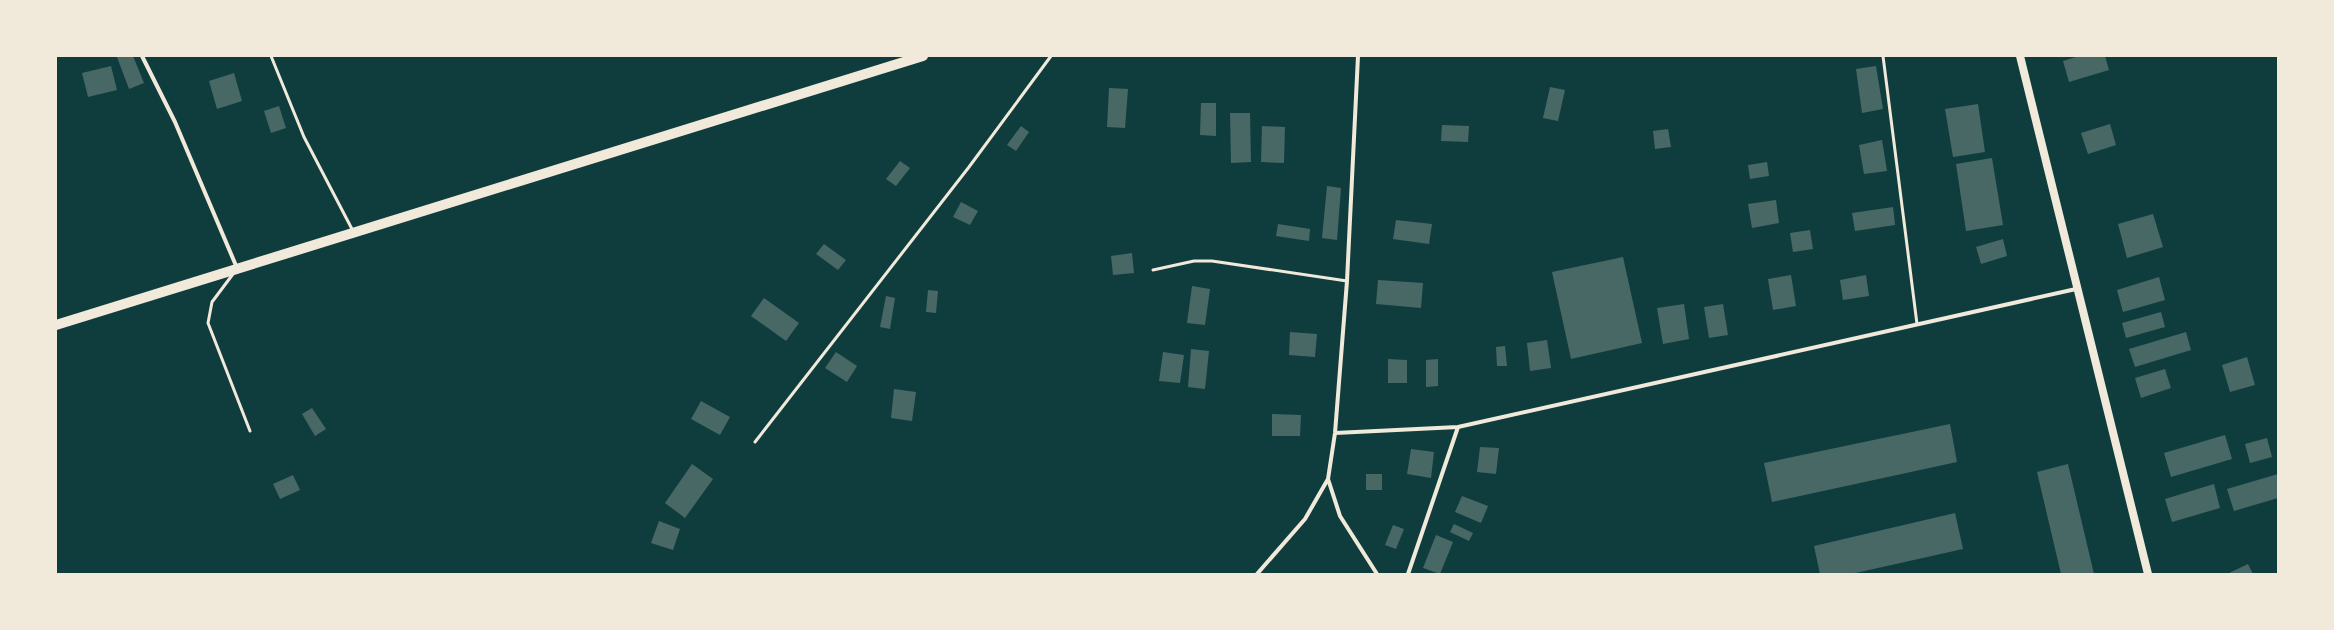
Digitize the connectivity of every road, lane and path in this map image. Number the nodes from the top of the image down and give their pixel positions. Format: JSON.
{"nodes":[{"id":1,"x":142,"y":56,"type":"edge"},
{"id":2,"x":271,"y":56,"type":"edge"},
{"id":3,"x":923,"y":56,"type":"edge"},
{"id":4,"x":1051,"y":56,"type":"edge"},
{"id":5,"x":1358,"y":56,"type":"edge"},
{"id":6,"x":1883,"y":56,"type":"edge"},
{"id":7,"x":2020,"y":56,"type":"edge"},
{"id":8,"x":354,"y":233,"type":"junction"},
{"id":9,"x":237,"y":269,"type":"junction"},
{"id":10,"x":1153,"y":270,"type":"dead end"},
{"id":11,"x":1347,"y":281,"type":"junction"},
{"id":12,"x":2076,"y":289,"type":"junction"},
{"id":13,"x":1917,"y":324,"type":"junction"},
{"id":14,"x":56,"y":325,"type":"edge"},
{"id":15,"x":1458,"y":426,"type":"junction"},
{"id":16,"x":250,"y":430,"type":"dead end"},
{"id":17,"x":1335,"y":433,"type":"junction"},
{"id":18,"x":755,"y":442,"type":"dead end"},
{"id":19,"x":1328,"y":479,"type":"junction"},
{"id":20,"x":1257,"y":574,"type":"edge"},
{"id":21,"x":1376,"y":574,"type":"edge"},
{"id":22,"x":1408,"y":574,"type":"edge"},
{"id":23,"x":2148,"y":574,"type":"edge"}],
"edges":[{"from":1,"to":9,"type":"street"},
{"from":2,"to":8,"type":"lane"},
{"from":3,"to":8,"type":"main road"},
{"from":4,"to":18,"type":"lane"},
{"from":5,"to":11,"type":"street"},
{"from":6,"to":13,"type":"lane"},
{"from":7,"to":12,"type":"main road"},
{"from":8,"to":9,"type":"main road"},
{"from":9,"to":14,"type":"main road"},
{"from":9,"to":16,"type":"lane"},
{"from":10,"to":11,"type":"lane"},
{"from":11,"to":17,"type":"street"},
{"from":12,"to":13,"type":"street"},
{"from":12,"to":23,"type":"main road"},
{"from":13,"to":15,"type":"street"},
{"from":15,"to":17,"type":"street"},
{"from":15,"to":22,"type":"street"},
{"from":17,"to":19,"type":"street"},
{"from":19,"to":20,"type":"street"},
{"from":19,"to":21,"type":"street"}]}
